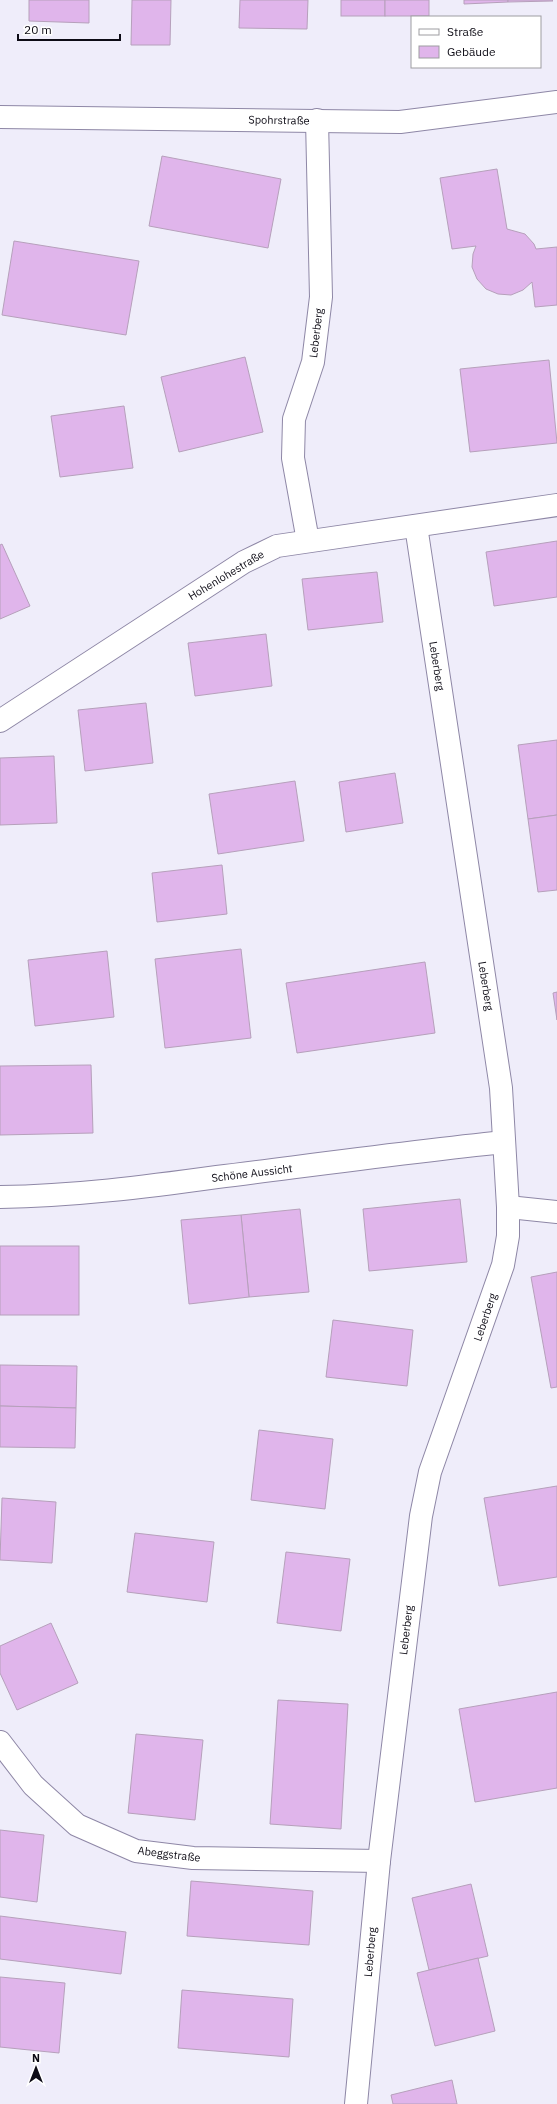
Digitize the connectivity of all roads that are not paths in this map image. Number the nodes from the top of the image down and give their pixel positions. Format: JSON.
{"nodes":[{"id":1,"x":557,"y":102,"type":"edge"},
{"id":2,"x":0,"y":117,"type":"edge"},
{"id":3,"x":317,"y":120,"type":"junction"},
{"id":4,"x":557,"y":505,"type":"edge"},
{"id":5,"x":416,"y":526,"type":"junction"},
{"id":6,"x":308,"y":541,"type":"junction"},
{"id":7,"x":0,"y":722,"type":"edge"},
{"id":8,"x":504,"y":1142,"type":"junction"},
{"id":9,"x":0,"y":1197,"type":"edge"},
{"id":10,"x":508,"y":1207,"type":"junction"},
{"id":11,"x":557,"y":1212,"type":"edge"},
{"id":12,"x":0,"y":1742,"type":"edge"},
{"id":13,"x":379,"y":1862,"type":"junction"},
{"id":14,"x":356,"y":2104,"type":"edge"}],
"edges":[{"from":1,"to":3,"type":"street","name":"Spohrstraße"},
{"from":2,"to":3,"type":"street","name":"Spohrstraße"},
{"from":3,"to":6,"type":"street","name":"Leberberg"},
{"from":4,"to":5,"type":"street","name":"Hohenlohestraße"},
{"from":5,"to":6,"type":"street","name":"Hohenlohestraße"},
{"from":5,"to":8,"type":"street","name":"Leberberg"},
{"from":6,"to":7,"type":"street","name":"Hohenlohestraße"},
{"from":8,"to":9,"type":"street","name":"Schöne Aussicht"},
{"from":8,"to":10,"type":"street","name":"Leberberg"},
{"from":10,"to":11,"type":"street"},
{"from":10,"to":13,"type":"street","name":"Leberberg"},
{"from":12,"to":13,"type":"street","name":"Abeggstraße"},
{"from":13,"to":14,"type":"street","name":"Leberberg"}]}
